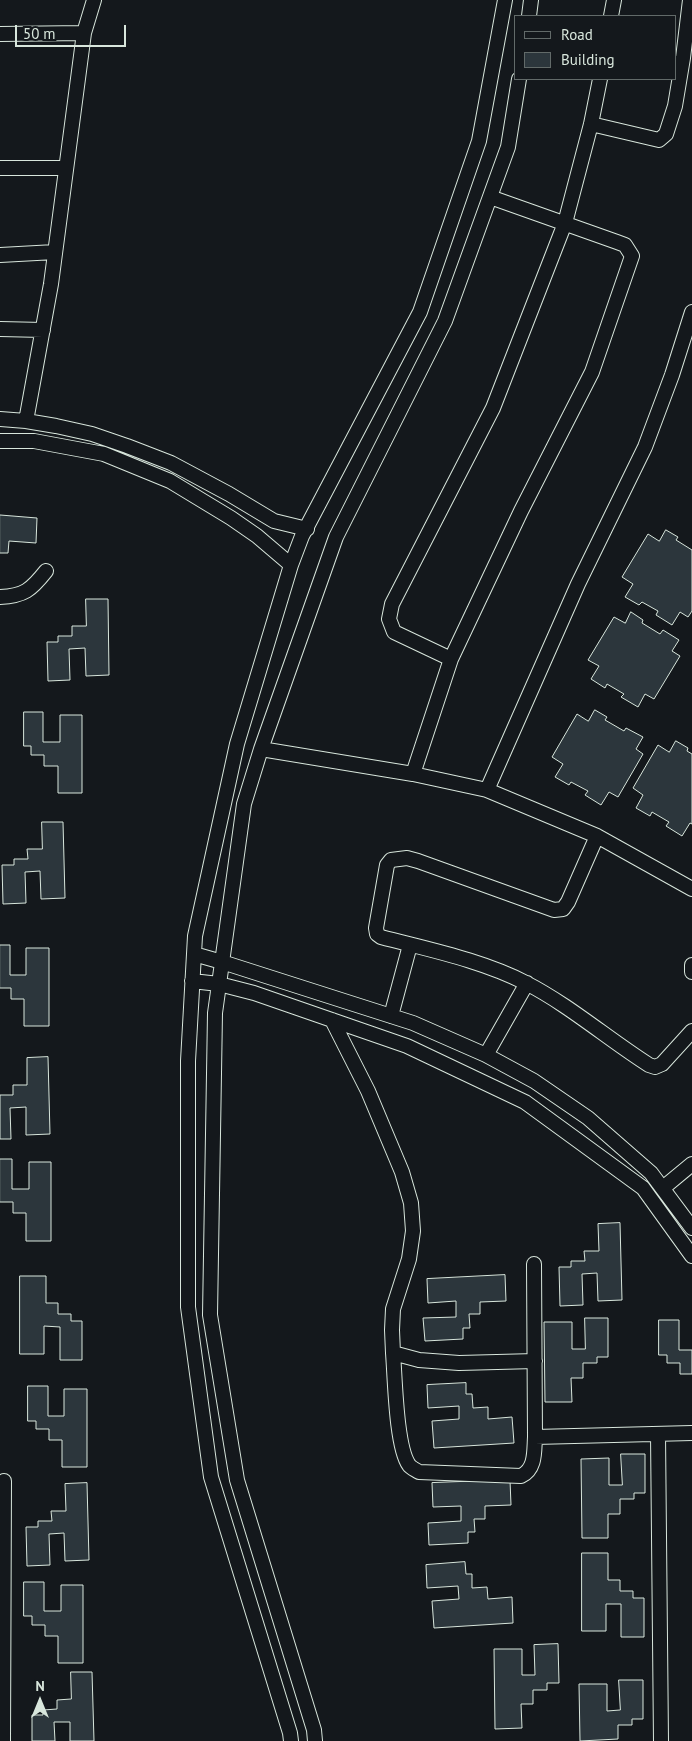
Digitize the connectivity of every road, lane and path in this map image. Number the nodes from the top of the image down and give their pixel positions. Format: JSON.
{"nodes":[{"id":1,"x":94,"y":0,"type":"edge"},
{"id":2,"x":505,"y":0,"type":"edge"},
{"id":3,"x":531,"y":0,"type":"edge"},
{"id":4,"x":614,"y":0,"type":"edge"},
{"id":5,"x":690,"y":0,"type":"edge"},
{"id":6,"x":529,"y":15,"type":"edge"},
{"id":7,"x":611,"y":15,"type":"edge"},
{"id":8,"x":84,"y":33,"type":"junction"},
{"id":9,"x":0,"y":34,"type":"edge"},
{"id":10,"x":519,"y":80,"type":"edge"},
{"id":11,"x":600,"y":80,"type":"edge"},
{"id":12,"x":591,"y":124,"type":"junction"},
{"id":13,"x":0,"y":168,"type":"edge"},
{"id":14,"x":66,"y":168,"type":"junction"},
{"id":15,"x":490,"y":197,"type":"junction"},
{"id":16,"x":565,"y":223,"type":"junction"},
{"id":17,"x":55,"y":252,"type":"junction"},
{"id":18,"x":0,"y":255,"type":"edge"},
{"id":19,"x":692,"y":312,"type":"edge"},
{"id":20,"x":0,"y":329,"type":"edge"},
{"id":21,"x":43,"y":330,"type":"junction"},
{"id":22,"x":0,"y":419,"type":"edge"},
{"id":23,"x":26,"y":421,"type":"junction"},
{"id":24,"x":0,"y":440,"type":"edge"},
{"id":25,"x":307,"y":529,"type":"junction"},
{"id":26,"x":291,"y":565,"type":"junction"},
{"id":27,"x":46,"y":571,"type":"dead end"},
{"id":28,"x":0,"y":597,"type":"edge"},
{"id":29,"x":451,"y":659,"type":"junction"},
{"id":30,"x":261,"y":748,"type":"junction"},
{"id":31,"x":413,"y":774,"type":"junction"},
{"id":32,"x":487,"y":790,"type":"junction"},
{"id":33,"x":597,"y":836,"type":"junction"},
{"id":34,"x":692,"y":889,"type":"edge"},
{"id":35,"x":410,"y":945,"type":"junction"},
{"id":36,"x":194,"y":954,"type":"junction"},
{"id":37,"x":222,"y":962,"type":"junction"},
{"id":38,"x":692,"y":965,"type":"edge"},
{"id":39,"x":692,"y":972,"type":"edge"},
{"id":40,"x":192,"y":981,"type":"junction"},
{"id":41,"x":526,"y":983,"type":"junction"},
{"id":42,"x":219,"y":984,"type":"junction"},
{"id":43,"x":391,"y":1016,"type":"junction"},
{"id":44,"x":332,"y":1020,"type":"junction"},
{"id":45,"x":692,"y":1031,"type":"edge"},
{"id":46,"x":486,"y":1056,"type":"junction"},
{"id":47,"x":692,"y":1164,"type":"edge"},
{"id":48,"x":663,"y":1188,"type":"junction"},
{"id":49,"x":692,"y":1228,"type":"edge"},
{"id":50,"x":692,"y":1256,"type":"edge"},
{"id":51,"x":534,"y":1264,"type":"dead end"},
{"id":52,"x":393,"y":1353,"type":"junction"},
{"id":53,"x":535,"y":1361,"type":"junction"},
{"id":54,"x":692,"y":1433,"type":"edge"},
{"id":55,"x":658,"y":1434,"type":"junction"},
{"id":56,"x":535,"y":1437,"type":"junction"},
{"id":57,"x":4,"y":1482,"type":"dead end"},
{"id":58,"x":3,"y":1741,"type":"edge"},
{"id":59,"x":291,"y":1741,"type":"edge"},
{"id":60,"x":314,"y":1741,"type":"edge"},
{"id":61,"x":662,"y":1741,"type":"edge"}],
"edges":[{"from":1,"to":8,"type":"street"},
{"from":2,"to":25,"type":"street"},
{"from":3,"to":6,"type":"street"},
{"from":4,"to":7,"type":"street"},
{"from":5,"to":12,"type":"street"},
{"from":8,"to":9,"type":"street"},
{"from":8,"to":14,"type":"street"},
{"from":10,"to":15,"type":"street"},
{"from":11,"to":12,"type":"street"},
{"from":12,"to":16,"type":"street"},
{"from":13,"to":14,"type":"street"},
{"from":14,"to":17,"type":"street"},
{"from":15,"to":16,"type":"street"},
{"from":15,"to":30,"type":"street"},
{"from":16,"to":29,"type":"street"},
{"from":16,"to":29,"type":"street"},
{"from":17,"to":18,"type":"street"},
{"from":17,"to":21,"type":"street"},
{"from":19,"to":32,"type":"street"},
{"from":20,"to":21,"type":"street"},
{"from":21,"to":23,"type":"street"},
{"from":22,"to":23,"type":"street"},
{"from":23,"to":25,"type":"street"},
{"from":24,"to":26,"type":"street"},
{"from":25,"to":26,"type":"street"},
{"from":26,"to":36,"type":"street"},
{"from":27,"to":28,"type":"street"},
{"from":29,"to":31,"type":"street"},
{"from":30,"to":31,"type":"street"},
{"from":30,"to":37,"type":"street"},
{"from":31,"to":32,"type":"street"},
{"from":32,"to":33,"type":"street"},
{"from":33,"to":34,"type":"street"},
{"from":33,"to":35,"type":"street"},
{"from":35,"to":41,"type":"street"},
{"from":35,"to":43,"type":"street"},
{"from":36,"to":37,"type":"street"},
{"from":36,"to":40,"type":"street"},
{"from":37,"to":42,"type":"street"},
{"from":37,"to":43,"type":"street"},
{"from":38,"to":39,"type":"street"},
{"from":40,"to":42,"type":"street"},
{"from":40,"to":59,"type":"street"},
{"from":41,"to":45,"type":"street"},
{"from":41,"to":46,"type":"street"},
{"from":42,"to":44,"type":"street"},
{"from":42,"to":60,"type":"street"},
{"from":43,"to":46,"type":"street"},
{"from":44,"to":50,"type":"street"},
{"from":44,"to":52,"type":"street"},
{"from":46,"to":48,"type":"street"},
{"from":47,"to":48,"type":"street"},
{"from":48,"to":49,"type":"street"},
{"from":51,"to":53,"type":"street"},
{"from":52,"to":53,"type":"street"},
{"from":52,"to":56,"type":"street"},
{"from":53,"to":56,"type":"street"},
{"from":54,"to":55,"type":"street"},
{"from":55,"to":56,"type":"street"},
{"from":55,"to":61,"type":"street"},
{"from":57,"to":58,"type":"street"}]}
